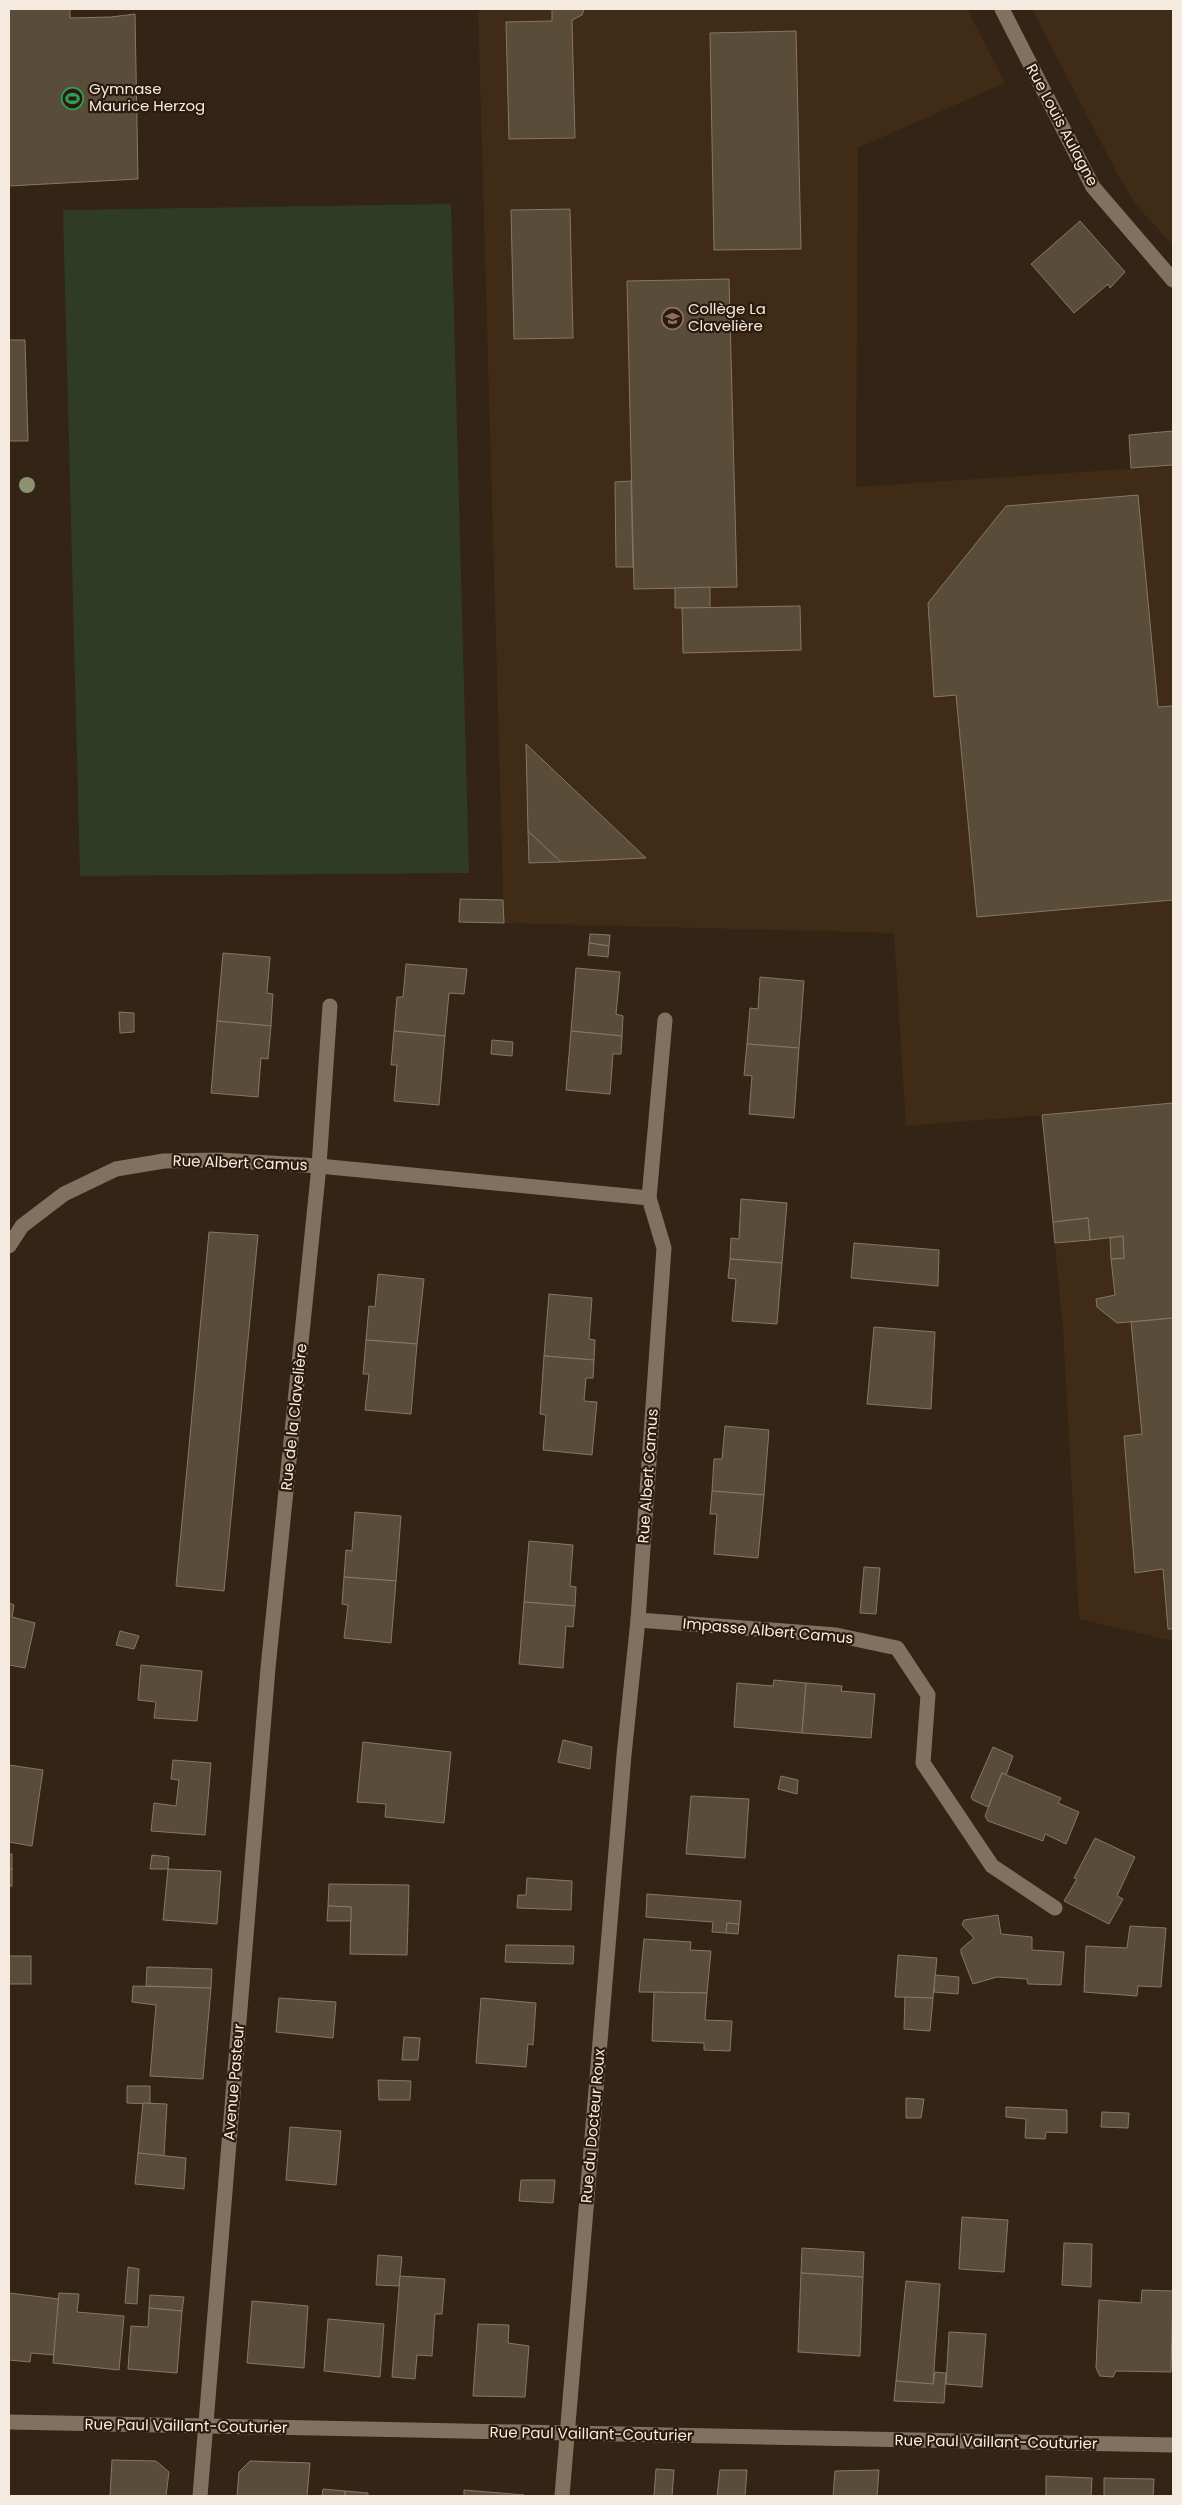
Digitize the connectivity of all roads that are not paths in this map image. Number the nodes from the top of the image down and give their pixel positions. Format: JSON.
{"nodes":[{"id":1,"x":1002,"y":9,"type":"edge"},
{"id":2,"x":1173,"y":280,"type":"edge"},
{"id":3,"x":330,"y":1006,"type":"dead end"},
{"id":4,"x":665,"y":1020,"type":"dead end"},
{"id":5,"x":319,"y":1166,"type":"junction"},
{"id":6,"x":648,"y":1198,"type":"junction"},
{"id":7,"x":9,"y":1246,"type":"edge"},
{"id":8,"x":638,"y":1620,"type":"junction"},
{"id":9,"x":268,"y":1668,"type":"joint"},
{"id":10,"x":624,"y":1755,"type":"joint"},
{"id":11,"x":1054,"y":1908,"type":"dead end"},
{"id":12,"x":9,"y":2422,"type":"edge"},
{"id":13,"x":206,"y":2427,"type":"junction"},
{"id":14,"x":567,"y":2434,"type":"junction"},
{"id":15,"x":1173,"y":2445,"type":"edge"},
{"id":16,"x":200,"y":2496,"type":"edge"},
{"id":17,"x":562,"y":2496,"type":"edge"}],
"edges":[{"from":1,"to":2,"type":"street","name":"Rue Louis Aulagne"},
{"from":3,"to":5,"type":"street","name":"Rue Albert Camus"},
{"from":4,"to":6,"type":"street","name":"Rue Albert Camus"},
{"from":5,"to":6,"type":"street","name":"Rue Albert Camus"},
{"from":5,"to":7,"type":"street","name":"Rue Albert Camus"},
{"from":5,"to":9,"type":"street","name":"Rue de la Clavelière"},
{"from":6,"to":8,"type":"street","name":"Rue Albert Camus"},
{"from":8,"to":10,"type":"street","name":"Rue Albert Camus"},
{"from":8,"to":11,"type":"street","name":"Impasse Albert Camus"},
{"from":9,"to":13,"type":"street","name":"Avenue Pasteur"},
{"from":10,"to":14,"type":"street","name":"Rue du Docteur Roux"},
{"from":12,"to":13,"type":"street","name":"Rue Paul Vaillant-Couturier"},
{"from":13,"to":14,"type":"street","name":"Rue Paul Vaillant-Couturier"},
{"from":13,"to":16,"type":"street","name":"Avenue Pasteur"},
{"from":14,"to":15,"type":"street","name":"Rue Paul Vaillant-Couturier"},
{"from":14,"to":17,"type":"street","name":"Rue du Docteur Roux"}]}
